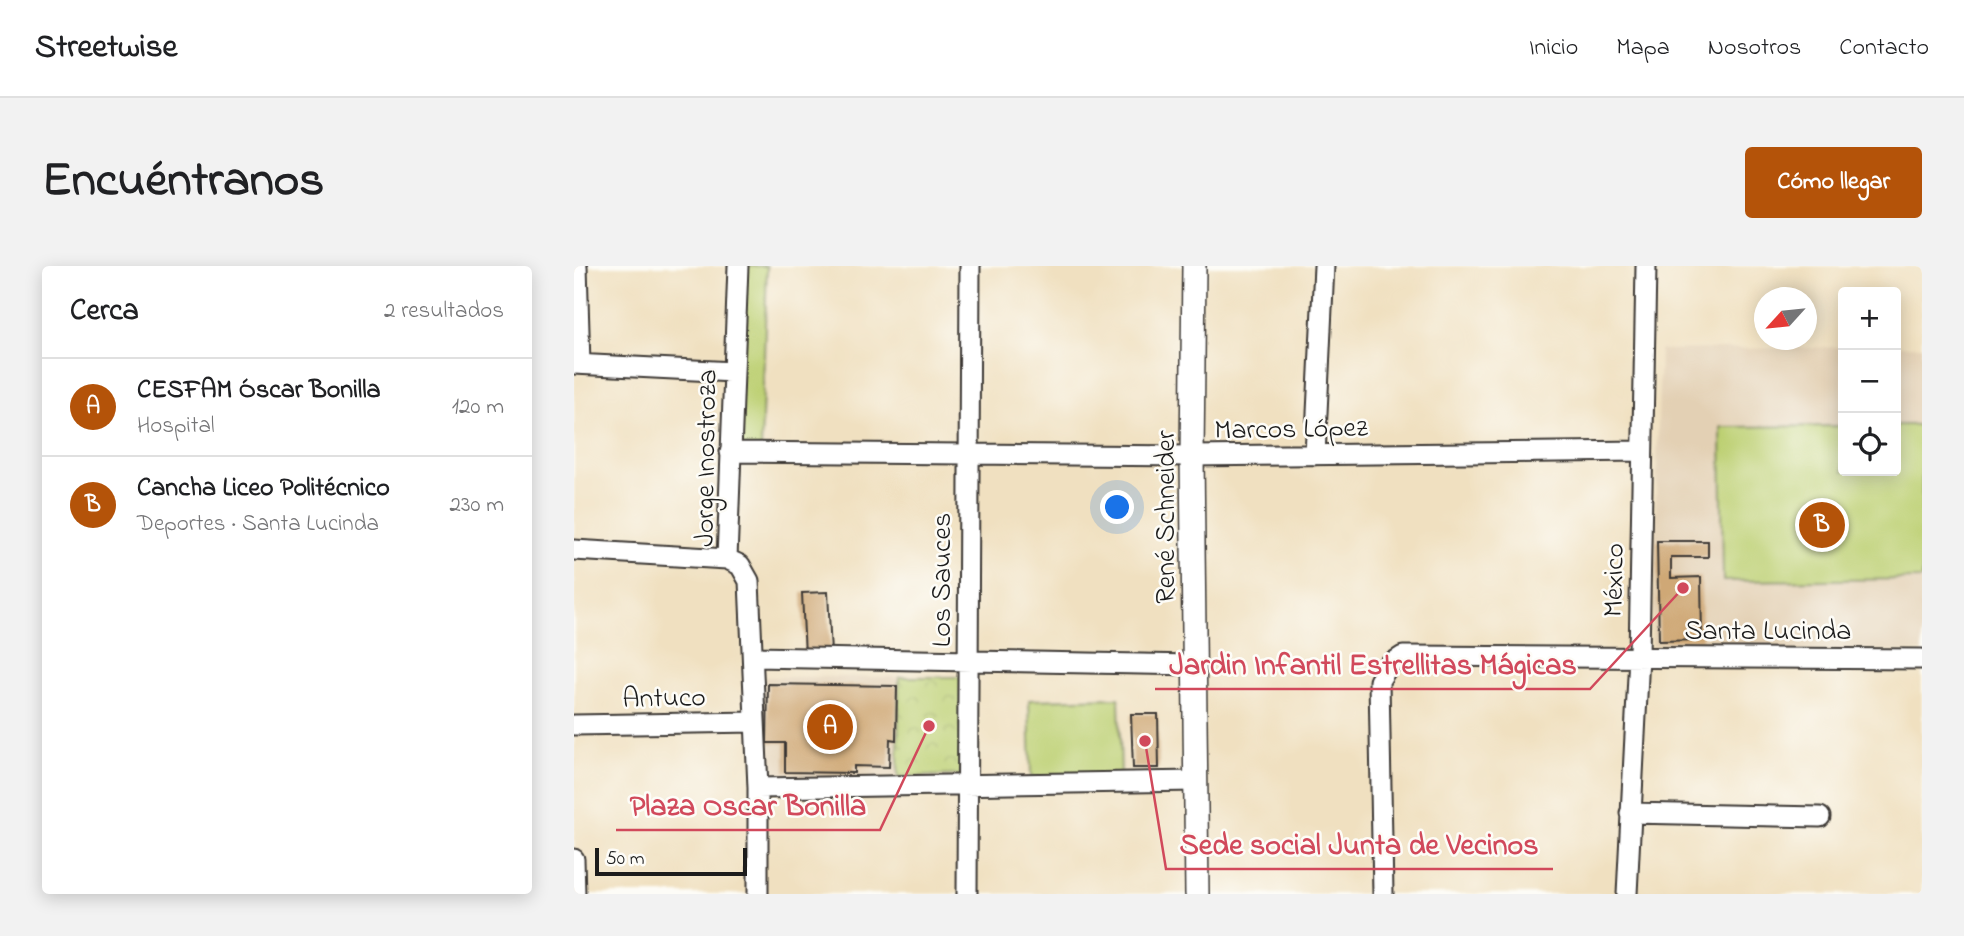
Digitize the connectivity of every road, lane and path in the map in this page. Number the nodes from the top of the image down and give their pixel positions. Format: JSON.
{"nodes":[{"id":1,"x":738,"y":266,"type":"edge"},
{"id":2,"x":970,"y":266,"type":"edge"},
{"id":3,"x":1194,"y":266,"type":"edge"},
{"id":4,"x":1324,"y":266,"type":"edge"},
{"id":5,"x":1646,"y":266,"type":"edge"},
{"id":6,"x":576,"y":273,"type":"edge"},
{"id":7,"x":577,"y":364,"type":"edge"},
{"id":8,"x":734,"y":372,"type":"junction"},
{"id":9,"x":1643,"y":451,"type":"junction"},
{"id":10,"x":730,"y":452,"type":"junction"},
{"id":11,"x":969,"y":455,"type":"junction"},
{"id":12,"x":1315,"y":455,"type":"junction"},
{"id":13,"x":1192,"y":456,"type":"junction"},
{"id":14,"x":574,"y":550,"type":"edge"},
{"id":15,"x":727,"y":559,"type":"junction"},
{"id":16,"x":1639,"y":656,"type":"junction"},
{"id":17,"x":754,"y":657,"type":"junction"},
{"id":18,"x":968,"y":659,"type":"junction"},
{"id":19,"x":1922,"y":659,"type":"edge"},
{"id":20,"x":1194,"y":665,"type":"junction"},
{"id":21,"x":755,"y":722,"type":"junction"},
{"id":22,"x":574,"y":726,"type":"edge"},
{"id":23,"x":1196,"y":781,"type":"junction"},
{"id":24,"x":967,"y":786,"type":"junction"},
{"id":25,"x":758,"y":788,"type":"junction"},
{"id":26,"x":1630,"y":813,"type":"junction"},
{"id":27,"x":1820,"y":817,"type":"dead end"},
{"id":28,"x":574,"y":859,"type":"edge"},
{"id":29,"x":575,"y":894,"type":"edge"},
{"id":30,"x":758,"y":894,"type":"edge"},
{"id":31,"x":967,"y":894,"type":"edge"},
{"id":32,"x":1197,"y":894,"type":"edge"},
{"id":33,"x":1383,"y":894,"type":"edge"},
{"id":34,"x":1627,"y":894,"type":"edge"}],
"edges":[{"from":1,"to":8,"type":"street","name":"Jorge Inostroza"},
{"from":2,"to":11,"type":"street","name":"Los Sauces"},
{"from":3,"to":13,"type":"street","name":"René Schneider"},
{"from":4,"to":12,"type":"street"},
{"from":5,"to":9,"type":"street","name":"México"},
{"from":6,"to":7,"type":"street"},
{"from":7,"to":8,"type":"street"},
{"from":8,"to":10,"type":"street","name":"Jorge Inostroza"},
{"from":9,"to":12,"type":"street","name":"Marcos López"},
{"from":9,"to":16,"type":"street","name":"México"},
{"from":10,"to":11,"type":"street","name":"Marcos López"},
{"from":10,"to":15,"type":"street","name":"Jorge Inostroza"},
{"from":11,"to":13,"type":"street","name":"Marcos López"},
{"from":11,"to":18,"type":"street","name":"Los Sauces"},
{"from":12,"to":13,"type":"street","name":"Marcos López"},
{"from":13,"to":20,"type":"street","name":"René Schneider"},
{"from":14,"to":15,"type":"street"},
{"from":15,"to":17,"type":"street","name":"Jorge Inostroza"},
{"from":16,"to":19,"type":"street","name":"Santa Lucinda"},
{"from":16,"to":26,"type":"street","name":"México"},
{"from":16,"to":33,"type":"street","name":"Santa Lucinda"},
{"from":17,"to":18,"type":"street"},
{"from":17,"to":21,"type":"street","name":"Jorge Inostroza"},
{"from":18,"to":20,"type":"street"},
{"from":18,"to":24,"type":"street","name":"Los Sauces"},
{"from":20,"to":23,"type":"street","name":"René Schneider"},
{"from":21,"to":22,"type":"street","name":"Antuco"},
{"from":21,"to":25,"type":"street","name":"Jorge Inostroza"},
{"from":23,"to":24,"type":"street"},
{"from":23,"to":32,"type":"street","name":"René Schneider"},
{"from":24,"to":25,"type":"street"},
{"from":24,"to":31,"type":"street","name":"Los Sauces"},
{"from":25,"to":30,"type":"street","name":"Jorge Inostroza"},
{"from":26,"to":27,"type":"street"},
{"from":26,"to":34,"type":"street","name":"México"},
{"from":28,"to":29,"type":"street"}]}
